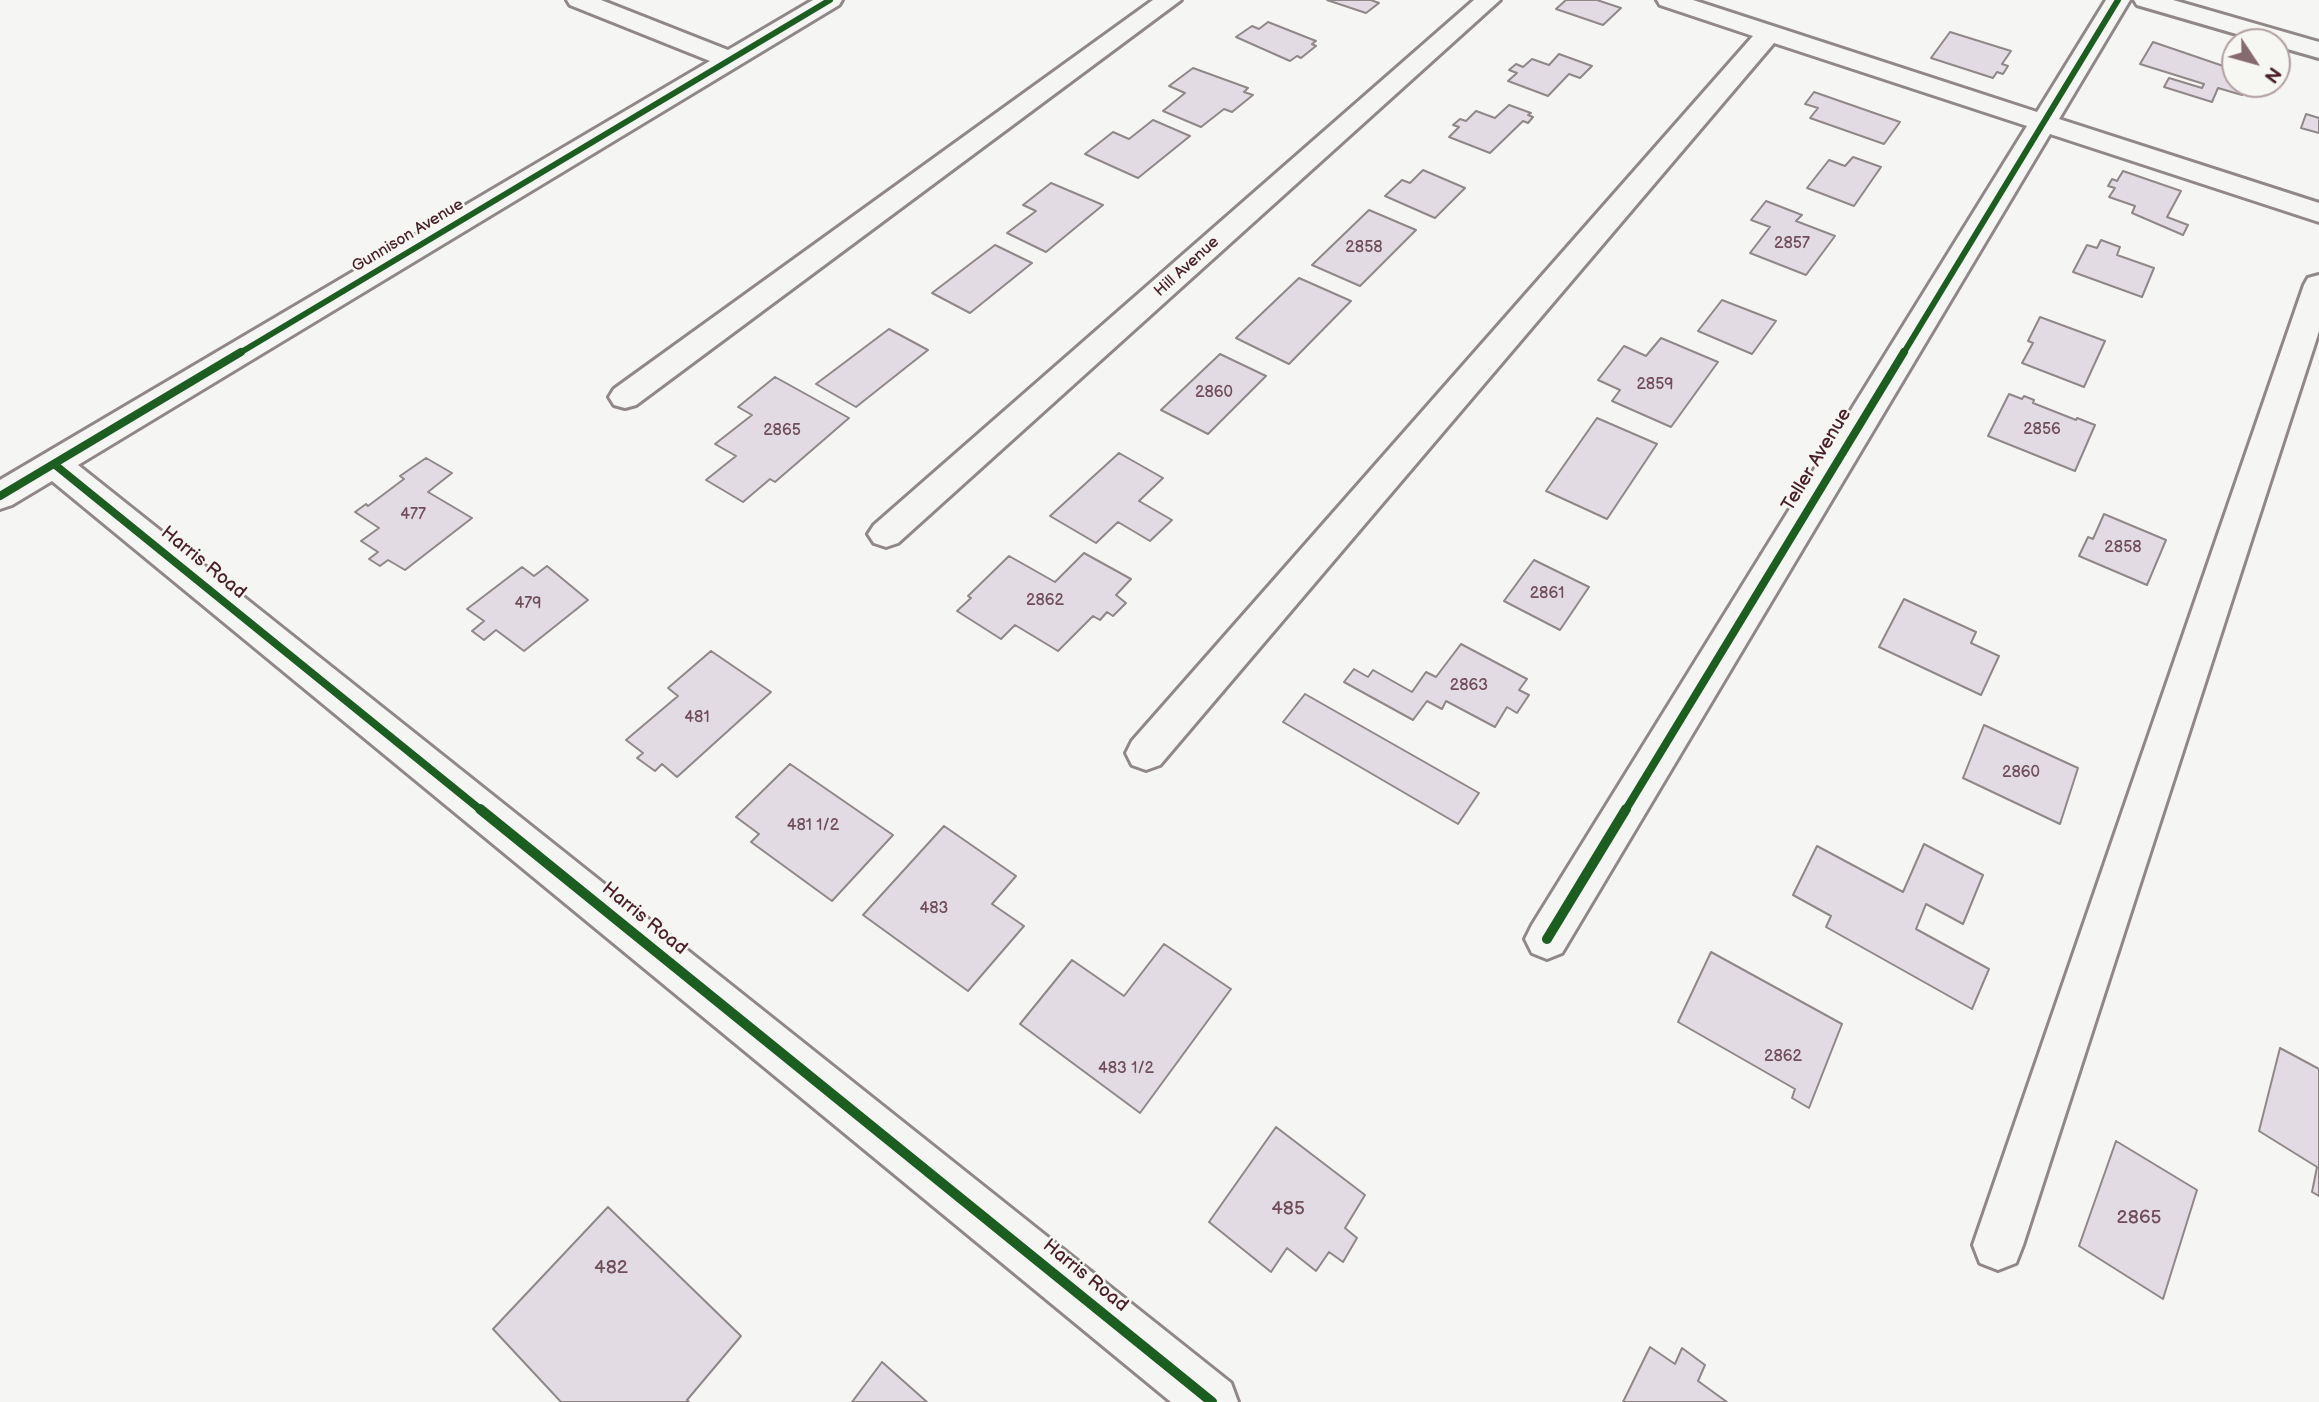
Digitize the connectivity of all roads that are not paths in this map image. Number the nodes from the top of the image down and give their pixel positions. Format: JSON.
{"nodes":[{"id":1,"x":579,"y":0,"type":"edge"},
{"id":2,"x":830,"y":0,"type":"edge"},
{"id":3,"x":1169,"y":0,"type":"edge"},
{"id":4,"x":1488,"y":0,"type":"edge"},
{"id":5,"x":1669,"y":0,"type":"edge"},
{"id":6,"x":2118,"y":0,"type":"edge"},
{"id":7,"x":2146,"y":0,"type":"edge"},
{"id":8,"x":1769,"y":33,"type":"junction"},
{"id":9,"x":2319,"y":50,"type":"edge"},
{"id":10,"x":730,"y":60,"type":"junction"},
{"id":11,"x":2043,"y":122,"type":"junction"},
{"id":12,"x":2319,"y":213,"type":"edge"},
{"id":13,"x":2319,"y":285,"type":"edge"},
{"id":14,"x":625,"y":397,"type":"dead end"},
{"id":15,"x":54,"y":464,"type":"junction"},
{"id":16,"x":0,"y":496,"type":"edge"},
{"id":17,"x":886,"y":534,"type":"dead end"},
{"id":18,"x":1146,"y":753,"type":"dead end"},
{"id":19,"x":1547,"y":939,"type":"dead end"},
{"id":20,"x":1998,"y":1245,"type":"dead end"},
{"id":21,"x":1212,"y":1402,"type":"edge"}],
"edges":[{"from":1,"to":10,"type":"street"},
{"from":2,"to":10,"type":"street","name":"Gunnison Avenue"},
{"from":3,"to":14,"type":"street"},
{"from":4,"to":17,"type":"street","name":"Hill Avenue"},
{"from":5,"to":8,"type":"street"},
{"from":6,"to":11,"type":"street","name":"Teller Avenue"},
{"from":7,"to":9,"type":"street"},
{"from":8,"to":11,"type":"street"},
{"from":8,"to":18,"type":"street"},
{"from":10,"to":15,"type":"street","name":"Gunnison Avenue"},
{"from":11,"to":12,"type":"street"},
{"from":11,"to":19,"type":"street","name":"Teller Avenue"},
{"from":13,"to":20,"type":"street"},
{"from":15,"to":16,"type":"street","name":"Gunnison Avenue"},
{"from":15,"to":21,"type":"street","name":"Harris Road"}]}
